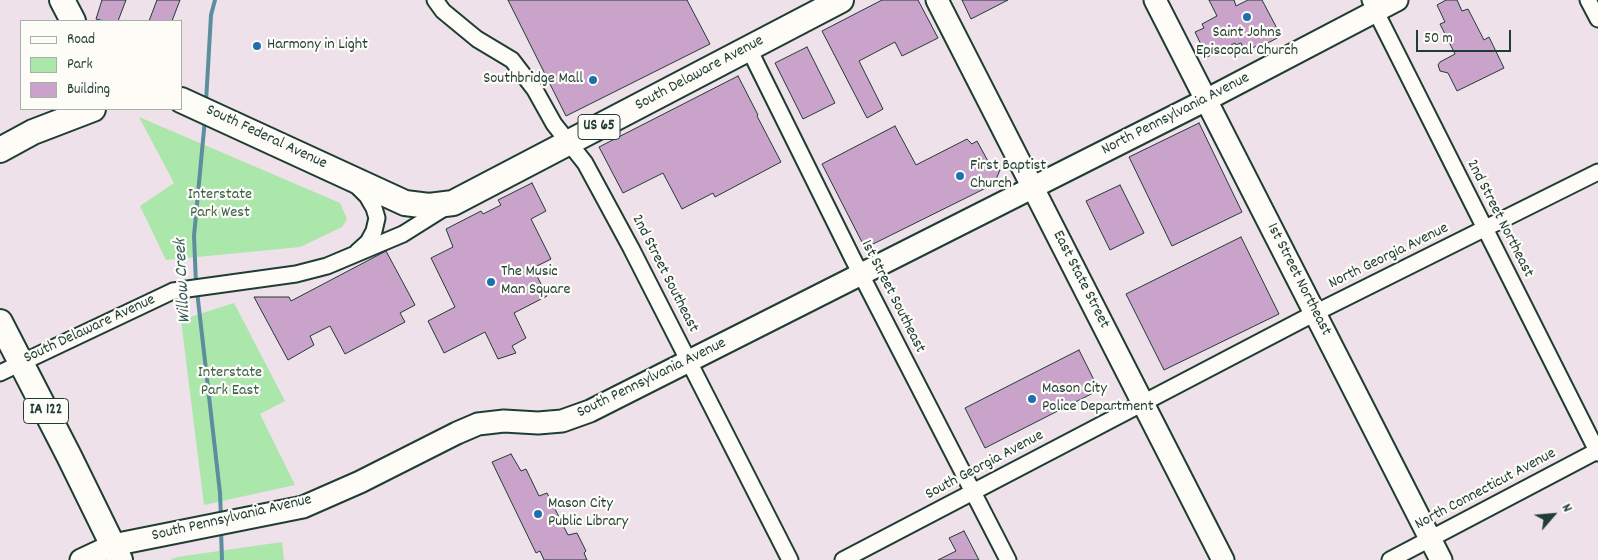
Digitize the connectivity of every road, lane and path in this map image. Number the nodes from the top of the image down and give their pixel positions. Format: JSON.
{"nodes":[{"id":1,"x":435,"y":0,"type":"edge"},
{"id":2,"x":841,"y":0,"type":"edge"},
{"id":3,"x":937,"y":0,"type":"edge"},
{"id":4,"x":1155,"y":0,"type":"edge"},
{"id":5,"x":1397,"y":0,"type":"edge"},
{"id":6,"x":1588,"y":0,"type":"edge"},
{"id":7,"x":1373,"y":6,"type":"edge"},
{"id":8,"x":1598,"y":19,"type":"edge"},
{"id":9,"x":748,"y":49,"type":"junction"},
{"id":10,"x":183,"y":99,"type":"edge"},
{"id":11,"x":1206,"y":100,"type":"junction"},
{"id":12,"x":63,"y":110,"type":"edge"},
{"id":13,"x":90,"y":110,"type":"edge"},
{"id":14,"x":33,"y":132,"type":"junction"},
{"id":15,"x":568,"y":143,"type":"junction"},
{"id":16,"x":0,"y":150,"type":"edge"},
{"id":17,"x":1598,"y":172,"type":"edge"},
{"id":18,"x":350,"y":178,"type":"junction"},
{"id":19,"x":1033,"y":187,"type":"junction"},
{"id":20,"x":453,"y":203,"type":"junction"},
{"id":21,"x":1485,"y":229,"type":"junction"},
{"id":22,"x":355,"y":253,"type":"junction"},
{"id":23,"x":862,"y":275,"type":"junction"},
{"id":24,"x":1315,"y":313,"type":"junction"},
{"id":25,"x":0,"y":322,"type":"edge"},
{"id":26,"x":21,"y":362,"type":"junction"},
{"id":27,"x":690,"y":362,"type":"junction"},
{"id":28,"x":0,"y":373,"type":"edge"},
{"id":29,"x":1143,"y":402,"type":"junction"},
{"id":30,"x":1598,"y":452,"type":"edge"},
{"id":31,"x":973,"y":492,"type":"junction"},
{"id":32,"x":1430,"y":539,"type":"junction"},
{"id":33,"x":117,"y":553,"type":"edge"},
{"id":34,"x":81,"y":560,"type":"edge"},
{"id":35,"x":790,"y":560,"type":"edge"},
{"id":36,"x":843,"y":560,"type":"edge"},
{"id":37,"x":1008,"y":560,"type":"edge"},
{"id":38,"x":1223,"y":560,"type":"edge"},
{"id":39,"x":1390,"y":560,"type":"edge"},
{"id":40,"x":1441,"y":560,"type":"edge"}],
"edges":[{"from":1,"to":15,"type":"street","name":"2nd Street Southeast"},
{"from":2,"to":9,"type":"main road","name":"South Delaware Avenue","number":"US 65"},
{"from":3,"to":19,"type":"main road","name":"East State Street"},
{"from":4,"to":11,"type":"main road","name":"1st Street Northeast"},
{"from":5,"to":7,"type":"main road","name":"North Pennsylvania Avenue"},
{"from":6,"to":8,"type":"street"},
{"from":7,"to":11,"type":"main road","name":"North Pennsylvania Avenue"},
{"from":7,"to":21,"type":"street","name":"2nd Street Northeast"},
{"from":9,"to":15,"type":"main road","name":"South Delaware Avenue","number":"US 65"},
{"from":9,"to":23,"type":"street","name":"1st Street Southeast"},
{"from":10,"to":18,"type":"main road","name":"South Federal Avenue","number":"US 65"},
{"from":11,"to":19,"type":"main road","name":"North Pennsylvania Avenue"},
{"from":11,"to":24,"type":"main road","name":"1st Street Northeast"},
{"from":12,"to":14,"type":"main road"},
{"from":13,"to":14,"type":"main road"},
{"from":14,"to":16,"type":"main road"},
{"from":15,"to":20,"type":"main road","name":"South Delaware Avenue","number":"US 65"},
{"from":15,"to":27,"type":"street","name":"2nd Street Southeast"},
{"from":17,"to":21,"type":"street","name":"North Georgia Avenue"},
{"from":18,"to":20,"type":"main road","name":"South Delaware Avenue","number":"US 65"},
{"from":18,"to":22,"type":"street","name":"South Delaware Avenue"},
{"from":19,"to":23,"type":"main road","name":"South Pennsylvania Avenue"},
{"from":19,"to":29,"type":"main road","name":"East State Street"},
{"from":20,"to":22,"type":"street","name":"South Delaware Avenue"},
{"from":21,"to":24,"type":"street","name":"North Georgia Avenue"},
{"from":21,"to":30,"type":"street","name":"2nd Street Northeast"},
{"from":22,"to":26,"type":"street","name":"South Delaware Avenue"},
{"from":23,"to":27,"type":"main road","name":"South Pennsylvania Avenue"},
{"from":23,"to":31,"type":"street","name":"1st Street Southeast"},
{"from":24,"to":29,"type":"street","name":"North Georgia Avenue"},
{"from":24,"to":32,"type":"main road","name":"1st Street Northeast"},
{"from":25,"to":26,"type":"main road","number":"IA 122"},
{"from":26,"to":28,"type":"street","name":"South Delaware Avenue"},
{"from":26,"to":33,"type":"main road","number":"IA 122"},
{"from":27,"to":33,"type":"main road","name":"South Pennsylvania Avenue"},
{"from":27,"to":35,"type":"street","name":"2nd Street Southeast"},
{"from":29,"to":31,"type":"street","name":"South Georgia Avenue"},
{"from":29,"to":38,"type":"main road","name":"East State Street"},
{"from":30,"to":32,"type":"street","name":"North Connecticut Avenue"},
{"from":31,"to":36,"type":"street","name":"South Georgia Avenue"},
{"from":31,"to":37,"type":"street","name":"1st Street Southeast"},
{"from":32,"to":39,"type":"street","name":"North Connecticut Avenue"},
{"from":32,"to":40,"type":"main road","name":"1st Street Northeast"},
{"from":33,"to":34,"type":"main road","name":"South Pennsylvania Avenue"}]}
